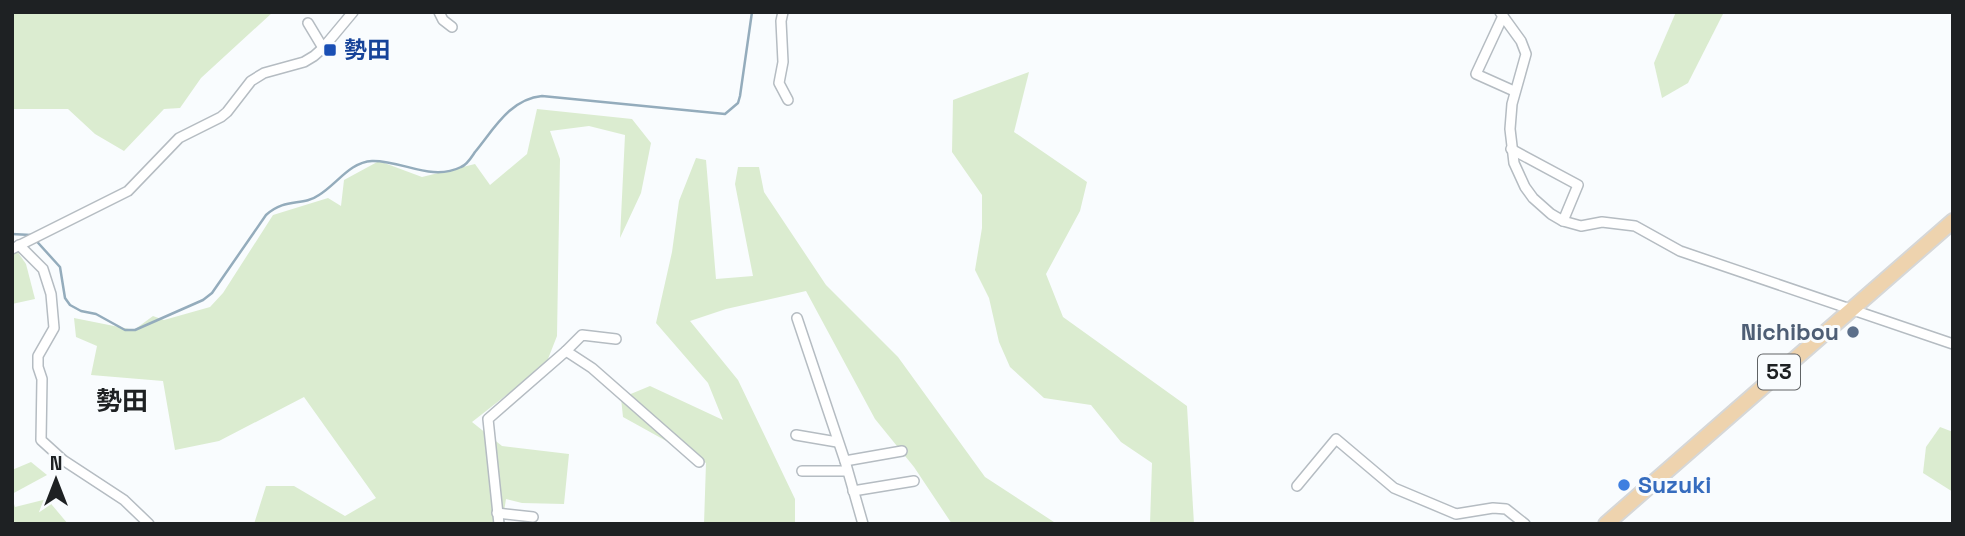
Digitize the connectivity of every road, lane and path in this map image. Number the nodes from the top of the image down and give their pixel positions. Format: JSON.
{"nodes":[{"id":1,"x":353,"y":12,"type":"edge"},
{"id":2,"x":439,"y":12,"type":"edge"},
{"id":3,"x":783,"y":12,"type":"edge"},
{"id":4,"x":1501,"y":14,"type":"edge"},
{"id":5,"x":308,"y":23,"type":"dead end"},
{"id":6,"x":452,"y":27,"type":"dead end"},
{"id":7,"x":323,"y":48,"type":"junction"},
{"id":8,"x":1514,"y":91,"type":"junction"},
{"id":9,"x":788,"y":100,"type":"dead end"},
{"id":10,"x":1511,"y":149,"type":"junction"},
{"id":11,"x":1563,"y":221,"type":"junction"},
{"id":12,"x":1953,"y":221,"type":"edge"},
{"id":13,"x":16,"y":247,"type":"edge"},
{"id":14,"x":1852,"y":309,"type":"junction"},
{"id":15,"x":797,"y":318,"type":"dead end"},
{"id":16,"x":616,"y":339,"type":"dead end"},
{"id":17,"x":1953,"y":344,"type":"edge"},
{"id":18,"x":566,"y":351,"type":"junction"},
{"id":19,"x":796,"y":435,"type":"dead end"},
{"id":20,"x":837,"y":442,"type":"junction"},
{"id":21,"x":902,"y":451,"type":"dead end"},
{"id":22,"x":699,"y":462,"type":"dead end"},
{"id":23,"x":846,"y":466,"type":"junction"},
{"id":24,"x":802,"y":471,"type":"dead end"},
{"id":25,"x":914,"y":481,"type":"dead end"},
{"id":26,"x":1297,"y":486,"type":"dead end"},
{"id":27,"x":853,"y":491,"type":"junction"},
{"id":28,"x":497,"y":513,"type":"junction"},
{"id":29,"x":533,"y":517,"type":"dead end"},
{"id":30,"x":149,"y":524,"type":"edge"},
{"id":31,"x":499,"y":524,"type":"edge"},
{"id":32,"x":863,"y":524,"type":"edge"},
{"id":33,"x":1525,"y":524,"type":"edge"},
{"id":34,"x":1595,"y":524,"type":"edge"},
{"id":35,"x":1606,"y":524,"type":"edge"}],
"edges":[{"from":1,"to":7,"type":"street"},
{"from":2,"to":6,"type":"street"},
{"from":3,"to":9,"type":"street"},
{"from":4,"to":8,"type":"street"},
{"from":4,"to":8,"type":"street"},
{"from":5,"to":7,"type":"street"},
{"from":7,"to":13,"type":"street"},
{"from":8,"to":10,"type":"street"},
{"from":10,"to":11,"type":"street"},
{"from":10,"to":11,"type":"street"},
{"from":11,"to":14,"type":"street"},
{"from":12,"to":14,"type":"main road","number":"53"},
{"from":13,"to":30,"type":"street"},
{"from":14,"to":17,"type":"street"},
{"from":14,"to":35,"type":"main road","number":"53"},
{"from":15,"to":20,"type":"street"},
{"from":16,"to":18,"type":"street"},
{"from":18,"to":22,"type":"street"},
{"from":18,"to":28,"type":"street"},
{"from":19,"to":20,"type":"street"},
{"from":20,"to":23,"type":"street"},
{"from":21,"to":23,"type":"street"},
{"from":23,"to":24,"type":"street"},
{"from":23,"to":27,"type":"street"},
{"from":25,"to":27,"type":"street"},
{"from":26,"to":33,"type":"street"},
{"from":27,"to":32,"type":"street"},
{"from":28,"to":29,"type":"street"},
{"from":28,"to":31,"type":"street"},
{"from":34,"to":35,"type":"street"}]}
